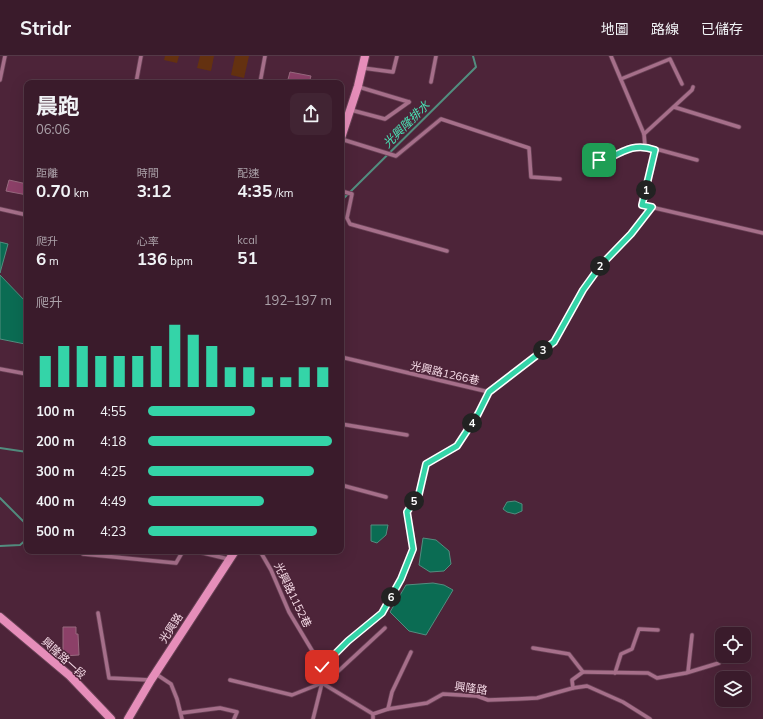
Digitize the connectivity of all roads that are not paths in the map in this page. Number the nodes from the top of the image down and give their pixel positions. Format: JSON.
{"nodes":[{"id":1,"x":5,"y":56,"type":"edge"},
{"id":2,"x":141,"y":56,"type":"edge"},
{"id":3,"x":265,"y":56,"type":"edge"},
{"id":4,"x":365,"y":56,"type":"edge"},
{"id":5,"x":397,"y":56,"type":"edge"},
{"id":6,"x":436,"y":56,"type":"edge"},
{"id":7,"x":611,"y":56,"type":"edge"},
{"id":8,"x":362,"y":68,"type":"junction"},
{"id":9,"x":621,"y":79,"type":"junction"},
{"id":10,"x":0,"y":80,"type":"edge"},
{"id":11,"x":137,"y":80,"type":"edge"},
{"id":12,"x":261,"y":80,"type":"edge"},
{"id":13,"x":431,"y":82,"type":"dead end"},
{"id":14,"x":682,"y":84,"type":"dead end"},
{"id":15,"x":358,"y":86,"type":"junction"},
{"id":16,"x":693,"y":87,"type":"dead end"},
{"id":17,"x":674,"y":107,"type":"junction"},
{"id":18,"x":350,"y":110,"type":"junction"},
{"id":19,"x":739,"y":127,"type":"dead end"},
{"id":20,"x":344,"y":129,"type":"edge"},
{"id":21,"x":644,"y":134,"type":"junction"},
{"id":22,"x":344,"y":139,"type":"edge"},
{"id":23,"x":645,"y":146,"type":"junction"},
{"id":24,"x":655,"y":150,"type":"junction"},
{"id":25,"x":594,"y":151,"type":"dead end"},
{"id":26,"x":697,"y":160,"type":"dead end"},
{"id":27,"x":560,"y":179,"type":"dead end"},
{"id":28,"x":344,"y":192,"type":"edge"},
{"id":29,"x":652,"y":207,"type":"junction"},
{"id":30,"x":0,"y":209,"type":"edge"},
{"id":31,"x":24,"y":214,"type":"edge"},
{"id":32,"x":763,"y":233,"type":"edge"},
{"id":33,"x":448,"y":251,"type":"dead end"},
{"id":34,"x":344,"y":358,"type":"edge"},
{"id":35,"x":0,"y":369,"type":"edge"},
{"id":36,"x":24,"y":373,"type":"edge"},
{"id":37,"x":489,"y":392,"type":"junction"},
{"id":38,"x":344,"y":424,"type":"edge"},
{"id":39,"x":407,"y":435,"type":"dead end"},
{"id":40,"x":344,"y":486,"type":"edge"},
{"id":41,"x":386,"y":497,"type":"dead end"},
{"id":42,"x":83,"y":554,"type":"dead end"},
{"id":43,"x":181,"y":554,"type":"edge"},
{"id":44,"x":207,"y":554,"type":"edge"},
{"id":45,"x":233,"y":554,"type":"edge"},
{"id":46,"x":262,"y":554,"type":"edge"},
{"id":47,"x":230,"y":560,"type":"junction"},
{"id":48,"x":98,"y":613,"type":"dead end"},
{"id":49,"x":0,"y":617,"type":"edge"},
{"id":50,"x":385,"y":628,"type":"dead end"},
{"id":51,"x":658,"y":630,"type":"dead end"},
{"id":52,"x":692,"y":634,"type":"dead end"},
{"id":53,"x":533,"y":648,"type":"dead end"},
{"id":54,"x":411,"y":652,"type":"dead end"},
{"id":55,"x":719,"y":663,"type":"dead end"},
{"id":56,"x":322,"y":669,"type":"junction"},
{"id":57,"x":583,"y":672,"type":"junction"},
{"id":58,"x":688,"y":672,"type":"junction"},
{"id":59,"x":615,"y":673,"type":"junction"},
{"id":60,"x":153,"y":676,"type":"junction"},
{"id":61,"x":230,"y":680,"type":"dead end"},
{"id":62,"x":322,"y":683,"type":"junction"},
{"id":63,"x":573,"y":688,"type":"junction"},
{"id":64,"x":388,"y":709,"type":"junction"},
{"id":65,"x":181,"y":714,"type":"junction"},
{"id":66,"x":373,"y":714,"type":"junction"},
{"id":67,"x":111,"y":719,"type":"edge"},
{"id":68,"x":128,"y":719,"type":"edge"},
{"id":69,"x":182,"y":719,"type":"edge"},
{"id":70,"x":234,"y":719,"type":"edge"},
{"id":71,"x":313,"y":719,"type":"edge"},
{"id":72,"x":373,"y":719,"type":"edge"},
{"id":73,"x":650,"y":719,"type":"edge"}],
"edges":[{"from":1,"to":10,"type":"lane"},
{"from":2,"to":11,"type":"lane"},
{"from":3,"to":12,"type":"lane"},
{"from":4,"to":8,"type":"main road"},
{"from":5,"to":8,"type":"lane"},
{"from":6,"to":13,"type":"lane"},
{"from":7,"to":9,"type":"lane"},
{"from":8,"to":15,"type":"main road"},
{"from":9,"to":14,"type":"lane"},
{"from":9,"to":21,"type":"lane"},
{"from":15,"to":18,"type":"main road"},
{"from":15,"to":18,"type":"lane"},
{"from":16,"to":17,"type":"lane"},
{"from":17,"to":19,"type":"lane"},
{"from":17,"to":21,"type":"lane"},
{"from":18,"to":20,"type":"main road"},
{"from":21,"to":23,"type":"lane"},
{"from":22,"to":27,"type":"lane"},
{"from":23,"to":24,"type":"lane"},
{"from":23,"to":25,"type":"lane"},
{"from":24,"to":26,"type":"lane"},
{"from":24,"to":29,"type":"lane"},
{"from":28,"to":33,"type":"lane"},
{"from":29,"to":32,"type":"lane"},
{"from":29,"to":37,"type":"lane","name":"光興路1266巷"},
{"from":30,"to":31,"type":"lane"},
{"from":34,"to":37,"type":"lane","name":"光興路1266巷"},
{"from":35,"to":36,"type":"lane"},
{"from":37,"to":56,"type":"lane"},
{"from":38,"to":39,"type":"lane"},
{"from":40,"to":41,"type":"lane"},
{"from":42,"to":43,"type":"lane"},
{"from":44,"to":47,"type":"lane"},
{"from":45,"to":47,"type":"main road","name":"光興路"},
{"from":46,"to":56,"type":"lane","name":"光興路1152巷"},
{"from":47,"to":60,"type":"main road","name":"光興路"},
{"from":48,"to":60,"type":"lane"},
{"from":49,"to":67,"type":"main road","name":"興隆路一段"},
{"from":50,"to":56,"type":"lane"},
{"from":51,"to":59,"type":"lane"},
{"from":52,"to":58,"type":"lane"},
{"from":53,"to":57,"type":"lane"},
{"from":54,"to":64,"type":"lane"},
{"from":55,"to":58,"type":"lane"},
{"from":56,"to":62,"type":"lane"},
{"from":57,"to":59,"type":"lane"},
{"from":57,"to":63,"type":"lane"},
{"from":58,"to":59,"type":"lane"},
{"from":60,"to":65,"type":"lane"},
{"from":60,"to":68,"type":"main road","name":"光興路"},
{"from":61,"to":62,"type":"lane"},
{"from":62,"to":66,"type":"lane"},
{"from":62,"to":71,"type":"lane"},
{"from":63,"to":64,"type":"lane","name":"興隆路"},
{"from":63,"to":73,"type":"lane","name":"興隆路"},
{"from":64,"to":66,"type":"lane","name":"興隆路"},
{"from":65,"to":69,"type":"lane"},
{"from":65,"to":70,"type":"lane"},
{"from":66,"to":72,"type":"lane"}]}
